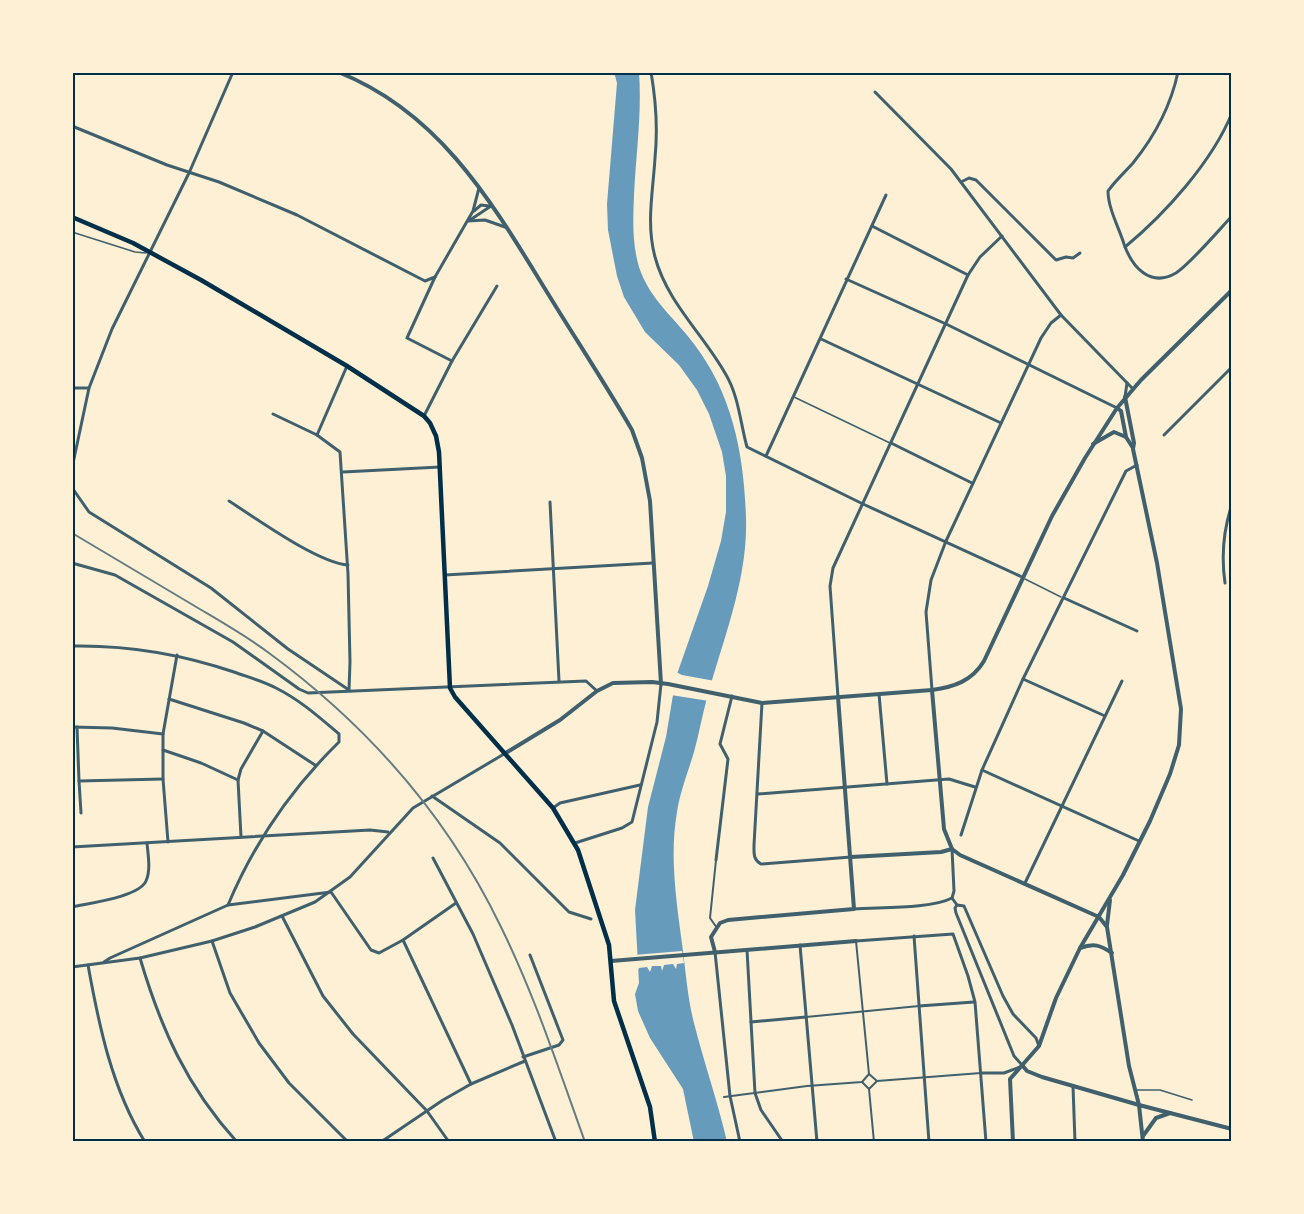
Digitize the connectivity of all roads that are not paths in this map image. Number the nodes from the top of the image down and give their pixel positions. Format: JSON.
{"nodes":[{"id":1,"x":233,"y":72,"type":"edge"},
{"id":2,"x":338,"y":72,"type":"edge"},
{"id":3,"x":651,"y":72,"type":"edge"},
{"id":4,"x":1178,"y":72,"type":"edge"},
{"id":5,"x":875,"y":92,"type":"dead end"},
{"id":6,"x":1232,"y":113,"type":"edge"},
{"id":7,"x":72,"y":126,"type":"edge"},
{"id":8,"x":189,"y":173,"type":"junction"},
{"id":9,"x":961,"y":182,"type":"junction"},
{"id":10,"x":479,"y":188,"type":"junction"},
{"id":11,"x":886,"y":195,"type":"dead end"},
{"id":12,"x":491,"y":206,"type":"junction"},
{"id":13,"x":474,"y":211,"type":"junction"},
{"id":14,"x":1232,"y":216,"type":"edge"},
{"id":15,"x":72,"y":217,"type":"edge"},
{"id":16,"x":468,"y":222,"type":"junction"},
{"id":17,"x":872,"y":226,"type":"junction"},
{"id":18,"x":505,"y":227,"type":"junction"},
{"id":19,"x":72,"y":232,"type":"edge"},
{"id":20,"x":1002,"y":236,"type":"junction"},
{"id":21,"x":1125,"y":247,"type":"junction"},
{"id":22,"x":151,"y":253,"type":"junction"},
{"id":23,"x":1080,"y":253,"type":"dead end"},
{"id":24,"x":968,"y":275,"type":"junction"},
{"id":25,"x":435,"y":277,"type":"junction"},
{"id":26,"x":846,"y":279,"type":"junction"},
{"id":27,"x":497,"y":286,"type":"dead end"},
{"id":28,"x":1232,"y":290,"type":"edge"},
{"id":29,"x":1061,"y":315,"type":"junction"},
{"id":30,"x":946,"y":324,"type":"junction"},
{"id":31,"x":821,"y":339,"type":"junction"},
{"id":32,"x":452,"y":361,"type":"junction"},
{"id":33,"x":1029,"y":364,"type":"junction"},
{"id":34,"x":347,"y":366,"type":"junction"},
{"id":35,"x":1232,"y":367,"type":"edge"},
{"id":36,"x":1127,"y":383,"type":"junction"},
{"id":37,"x":918,"y":385,"type":"junction"},
{"id":38,"x":72,"y":388,"type":"edge"},
{"id":39,"x":89,"y":388,"type":"junction"},
{"id":40,"x":1132,"y":389,"type":"junction"},
{"id":41,"x":793,"y":397,"type":"junction"},
{"id":42,"x":1125,"y":397,"type":"junction"},
{"id":43,"x":1117,"y":408,"type":"junction"},
{"id":44,"x":273,"y":414,"type":"dead end"},
{"id":45,"x":424,"y":416,"type":"junction"},
{"id":46,"x":1001,"y":423,"type":"junction"},
{"id":47,"x":317,"y":435,"type":"junction"},
{"id":48,"x":1164,"y":435,"type":"dead end"},
{"id":49,"x":1126,"y":437,"type":"junction"},
{"id":50,"x":890,"y":443,"type":"junction"},
{"id":51,"x":1094,"y":443,"type":"junction"},
{"id":52,"x":1133,"y":449,"type":"junction"},
{"id":53,"x":766,"y":456,"type":"junction"},
{"id":54,"x":1137,"y":465,"type":"junction"},
{"id":55,"x":440,"y":467,"type":"junction"},
{"id":56,"x":343,"y":472,"type":"junction"},
{"id":57,"x":972,"y":483,"type":"junction"},
{"id":58,"x":229,"y":501,"type":"dead end"},
{"id":59,"x":550,"y":502,"type":"dead end"},
{"id":60,"x":863,"y":504,"type":"junction"},
{"id":61,"x":1232,"y":504,"type":"edge"},
{"id":62,"x":946,"y":541,"type":"junction"},
{"id":63,"x":72,"y":563,"type":"edge"},
{"id":64,"x":653,"y":563,"type":"junction"},
{"id":65,"x":348,"y":565,"type":"junction"},
{"id":66,"x":553,"y":569,"type":"junction"},
{"id":67,"x":445,"y":574,"type":"junction"},
{"id":68,"x":1022,"y":577,"type":"junction"},
{"id":69,"x":1225,"y":583,"type":"dead end"},
{"id":70,"x":1064,"y":598,"type":"junction"},
{"id":71,"x":1137,"y":632,"type":"dead end"},
{"id":72,"x":72,"y":646,"type":"edge"},
{"id":73,"x":177,"y":655,"type":"junction"},
{"id":74,"x":1023,"y":679,"type":"junction"},
{"id":75,"x":559,"y":681,"type":"junction"},
{"id":76,"x":1122,"y":681,"type":"dead end"},
{"id":77,"x":661,"y":684,"type":"junction"},
{"id":78,"x":450,"y":688,"type":"junction"},
{"id":79,"x":349,"y":690,"type":"junction"},
{"id":80,"x":932,"y":690,"type":"junction"},
{"id":81,"x":597,"y":691,"type":"junction"},
{"id":82,"x":879,"y":694,"type":"junction"},
{"id":83,"x":732,"y":696,"type":"junction"},
{"id":84,"x":838,"y":697,"type":"junction"},
{"id":85,"x":169,"y":699,"type":"junction"},
{"id":86,"x":762,"y":703,"type":"junction"},
{"id":87,"x":1105,"y":716,"type":"junction"},
{"id":88,"x":74,"y":727,"type":"edge"},
{"id":89,"x":264,"y":731,"type":"junction"},
{"id":90,"x":163,"y":734,"type":"junction"},
{"id":91,"x":163,"y":750,"type":"junction"},
{"id":92,"x":504,"y":754,"type":"junction"},
{"id":93,"x":315,"y":765,"type":"junction"},
{"id":94,"x":982,"y":770,"type":"junction"},
{"id":95,"x":163,"y":779,"type":"junction"},
{"id":96,"x":939,"y":779,"type":"junction"},
{"id":97,"x":238,"y":780,"type":"junction"},
{"id":98,"x":79,"y":781,"type":"junction"},
{"id":99,"x":887,"y":784,"type":"junction"},
{"id":100,"x":640,"y":785,"type":"junction"},
{"id":101,"x":844,"y":787,"type":"junction"},
{"id":102,"x":975,"y":787,"type":"junction"},
{"id":103,"x":758,"y":794,"type":"junction"},
{"id":104,"x":430,"y":797,"type":"junction"},
{"id":105,"x":1062,"y":807,"type":"junction"},
{"id":106,"x":552,"y":808,"type":"junction"},
{"id":107,"x":81,"y":813,"type":"dead end"},
{"id":108,"x":389,"y":832,"type":"junction"},
{"id":109,"x":961,"y":835,"type":"dead end"},
{"id":110,"x":265,"y":836,"type":"junction"},
{"id":111,"x":241,"y":838,"type":"junction"},
{"id":112,"x":1139,"y":841,"type":"junction"},
{"id":113,"x":168,"y":842,"type":"junction"},
{"id":114,"x":147,"y":843,"type":"junction"},
{"id":115,"x":575,"y":843,"type":"junction"},
{"id":116,"x":72,"y":847,"type":"edge"},
{"id":117,"x":952,"y":849,"type":"junction"},
{"id":118,"x":901,"y":854,"type":"junction"},
{"id":119,"x":851,"y":857,"type":"junction"},
{"id":120,"x":433,"y":858,"type":"dead end"},
{"id":121,"x":716,"y":860,"type":"joint"},
{"id":122,"x":902,"y":861,"type":"dead end"},
{"id":123,"x":1025,"y":883,"type":"junction"},
{"id":124,"x":331,"y":892,"type":"junction"},
{"id":125,"x":1111,"y":896,"type":"junction"},
{"id":126,"x":952,"y":898,"type":"junction"},
{"id":127,"x":456,"y":903,"type":"junction"},
{"id":128,"x":957,"y":904,"type":"junction"},
{"id":129,"x":228,"y":905,"type":"junction"},
{"id":130,"x":72,"y":907,"type":"edge"},
{"id":131,"x":854,"y":909,"type":"junction"},
{"id":132,"x":282,"y":916,"type":"junction"},
{"id":133,"x":1099,"y":917,"type":"junction"},
{"id":134,"x":591,"y":919,"type":"dead end"},
{"id":135,"x":1107,"y":927,"type":"junction"},
{"id":136,"x":717,"y":928,"type":"junction"},
{"id":137,"x":914,"y":936,"type":"junction"},
{"id":138,"x":403,"y":940,"type":"junction"},
{"id":139,"x":212,"y":941,"type":"junction"},
{"id":140,"x":856,"y":941,"type":"junction"},
{"id":141,"x":800,"y":945,"type":"junction"},
{"id":142,"x":1080,"y":948,"type":"junction"},
{"id":143,"x":747,"y":950,"type":"junction"},
{"id":144,"x":715,"y":952,"type":"junction"},
{"id":145,"x":1112,"y":954,"type":"junction"},
{"id":146,"x":530,"y":955,"type":"dead end"},
{"id":147,"x":140,"y":958,"type":"junction"},
{"id":148,"x":611,"y":961,"type":"junction"},
{"id":149,"x":103,"y":963,"type":"junction"},
{"id":150,"x":88,"y":965,"type":"junction"},
{"id":151,"x":72,"y":967,"type":"edge"},
{"id":152,"x":975,"y":1002,"type":"junction"},
{"id":153,"x":919,"y":1006,"type":"junction"},
{"id":154,"x":863,"y":1011,"type":"junction"},
{"id":155,"x":806,"y":1017,"type":"junction"},
{"id":156,"x":750,"y":1022,"type":"junction"},
{"id":157,"x":1039,"y":1046,"type":"junction"},
{"id":158,"x":524,"y":1059,"type":"junction"},
{"id":159,"x":1021,"y":1066,"type":"junction"},
{"id":160,"x":981,"y":1073,"type":"junction"},
{"id":161,"x":869,"y":1074,"type":"junction"},
{"id":162,"x":925,"y":1077,"type":"junction"},
{"id":163,"x":877,"y":1080,"type":"junction"},
{"id":164,"x":862,"y":1082,"type":"junction"},
{"id":165,"x":471,"y":1084,"type":"junction"},
{"id":166,"x":812,"y":1085,"type":"junction"},
{"id":167,"x":1073,"y":1086,"type":"junction"},
{"id":168,"x":870,"y":1089,"type":"junction"},
{"id":169,"x":1135,"y":1090,"type":"junction"},
{"id":170,"x":755,"y":1093,"type":"junction"},
{"id":171,"x":730,"y":1096,"type":"junction"},
{"id":172,"x":724,"y":1097,"type":"dead end"},
{"id":173,"x":1192,"y":1100,"type":"dead end"},
{"id":174,"x":1139,"y":1105,"type":"junction"},
{"id":175,"x":427,"y":1111,"type":"junction"},
{"id":176,"x":1170,"y":1113,"type":"junction"},
{"id":177,"x":1232,"y":1129,"type":"edge"},
{"id":178,"x":1143,"y":1139,"type":"edge"},
{"id":179,"x":145,"y":1142,"type":"edge"},
{"id":180,"x":237,"y":1142,"type":"edge"},
{"id":181,"x":348,"y":1142,"type":"edge"},
{"id":182,"x":381,"y":1142,"type":"edge"},
{"id":183,"x":449,"y":1142,"type":"edge"},
{"id":184,"x":556,"y":1142,"type":"edge"},
{"id":185,"x":655,"y":1142,"type":"edge"},
{"id":186,"x":740,"y":1142,"type":"edge"},
{"id":187,"x":783,"y":1142,"type":"edge"},
{"id":188,"x":817,"y":1142,"type":"edge"},
{"id":189,"x":874,"y":1142,"type":"edge"},
{"id":190,"x":929,"y":1142,"type":"edge"},
{"id":191,"x":986,"y":1142,"type":"edge"},
{"id":192,"x":1013,"y":1142,"type":"edge"},
{"id":193,"x":1075,"y":1142,"type":"edge"}],
"edges":[{"from":1,"to":8,"type":"street"},
{"from":2,"to":10,"type":"street"},
{"from":3,"to":53,"type":"street"},
{"from":4,"to":21,"type":"street"},
{"from":5,"to":9,"type":"street"},
{"from":6,"to":21,"type":"street"},
{"from":7,"to":8,"type":"street"},
{"from":8,"to":22,"type":"street"},
{"from":8,"to":25,"type":"street"},
{"from":9,"to":20,"type":"street"},
{"from":9,"to":23,"type":"street"},
{"from":10,"to":12,"type":"street"},
{"from":10,"to":13,"type":"street"},
{"from":11,"to":17,"type":"street"},
{"from":12,"to":13,"type":"street"},
{"from":12,"to":16,"type":"street"},
{"from":12,"to":18,"type":"street"},
{"from":13,"to":16,"type":"street"},
{"from":14,"to":21,"type":"street"},
{"from":15,"to":22,"type":"main road"},
{"from":16,"to":18,"type":"street"},
{"from":16,"to":25,"type":"street"},
{"from":17,"to":24,"type":"street"},
{"from":17,"to":26,"type":"street"},
{"from":18,"to":64,"type":"street"},
{"from":19,"to":22,"type":"lane"},
{"from":20,"to":24,"type":"street"},
{"from":20,"to":29,"type":"street"},
{"from":22,"to":34,"type":"main road"},
{"from":22,"to":39,"type":"street"},
{"from":24,"to":30,"type":"street"},
{"from":25,"to":32,"type":"street"},
{"from":26,"to":30,"type":"street"},
{"from":26,"to":31,"type":"street"},
{"from":27,"to":32,"type":"street"},
{"from":28,"to":40,"type":"street"},
{"from":29,"to":33,"type":"street"},
{"from":29,"to":36,"type":"street"},
{"from":30,"to":33,"type":"street"},
{"from":30,"to":37,"type":"street"},
{"from":31,"to":37,"type":"street"},
{"from":31,"to":41,"type":"street"},
{"from":32,"to":45,"type":"street"},
{"from":33,"to":43,"type":"street"},
{"from":33,"to":46,"type":"street"},
{"from":34,"to":45,"type":"main road"},
{"from":34,"to":47,"type":"street"},
{"from":35,"to":48,"type":"street"},
{"from":36,"to":40,"type":"street"},
{"from":36,"to":42,"type":"street"},
{"from":37,"to":46,"type":"street"},
{"from":37,"to":50,"type":"street"},
{"from":38,"to":39,"type":"street"},
{"from":39,"to":79,"type":"street"},
{"from":40,"to":42,"type":"street"},
{"from":41,"to":50,"type":"lane"},
{"from":41,"to":53,"type":"street"},
{"from":42,"to":43,"type":"street"},
{"from":42,"to":52,"type":"street"},
{"from":43,"to":49,"type":"street"},
{"from":43,"to":51,"type":"street"},
{"from":44,"to":47,"type":"street"},
{"from":45,"to":55,"type":"main road"},
{"from":46,"to":57,"type":"street"},
{"from":47,"to":56,"type":"street"},
{"from":49,"to":51,"type":"street"},
{"from":49,"to":52,"type":"street"},
{"from":50,"to":57,"type":"street"},
{"from":50,"to":60,"type":"street"},
{"from":51,"to":68,"type":"street"},
{"from":52,"to":54,"type":"street"},
{"from":53,"to":60,"type":"street"},
{"from":54,"to":70,"type":"street"},
{"from":54,"to":112,"type":"street"},
{"from":55,"to":56,"type":"street"},
{"from":55,"to":67,"type":"main road"},
{"from":56,"to":65,"type":"street"},
{"from":57,"to":62,"type":"street"},
{"from":58,"to":65,"type":"street"},
{"from":59,"to":66,"type":"street"},
{"from":60,"to":62,"type":"street"},
{"from":60,"to":84,"type":"street"},
{"from":61,"to":69,"type":"street"},
{"from":62,"to":68,"type":"street"},
{"from":62,"to":80,"type":"street"},
{"from":63,"to":79,"type":"street"},
{"from":64,"to":66,"type":"street"},
{"from":64,"to":77,"type":"street"},
{"from":65,"to":79,"type":"street"},
{"from":66,"to":67,"type":"street"},
{"from":66,"to":75,"type":"street"},
{"from":67,"to":78,"type":"main road"},
{"from":68,"to":70,"type":"lane"},
{"from":68,"to":80,"type":"street"},
{"from":70,"to":71,"type":"street"},
{"from":70,"to":74,"type":"street"},
{"from":72,"to":73,"type":"street"},
{"from":73,"to":85,"type":"street"},
{"from":73,"to":93,"type":"street"},
{"from":74,"to":87,"type":"street"},
{"from":74,"to":94,"type":"street"},
{"from":75,"to":78,"type":"street"},
{"from":75,"to":81,"type":"street"},
{"from":76,"to":87,"type":"street"},
{"from":77,"to":81,"type":"street"},
{"from":77,"to":83,"type":"street"},
{"from":77,"to":100,"type":"street"},
{"from":78,"to":79,"type":"street"},
{"from":78,"to":92,"type":"main road"},
{"from":80,"to":82,"type":"street"},
{"from":80,"to":96,"type":"street"},
{"from":81,"to":92,"type":"street"},
{"from":82,"to":84,"type":"street"},
{"from":82,"to":99,"type":"street"},
{"from":83,"to":86,"type":"street"},
{"from":83,"to":121,"type":"street"},
{"from":84,"to":86,"type":"street"},
{"from":84,"to":101,"type":"street"},
{"from":85,"to":89,"type":"street"},
{"from":85,"to":90,"type":"street"},
{"from":86,"to":103,"type":"street"},
{"from":87,"to":105,"type":"street"},
{"from":88,"to":90,"type":"street"},
{"from":88,"to":98,"type":"street"},
{"from":89,"to":93,"type":"street"},
{"from":89,"to":97,"type":"street"},
{"from":90,"to":91,"type":"street"},
{"from":91,"to":95,"type":"street"},
{"from":91,"to":97,"type":"street"},
{"from":92,"to":104,"type":"street"},
{"from":92,"to":106,"type":"main road"},
{"from":93,"to":110,"type":"street"},
{"from":94,"to":102,"type":"street"},
{"from":94,"to":105,"type":"street"},
{"from":95,"to":98,"type":"street"},
{"from":95,"to":113,"type":"street"},
{"from":96,"to":99,"type":"street"},
{"from":96,"to":102,"type":"street"},
{"from":96,"to":117,"type":"street"},
{"from":97,"to":111,"type":"street"},
{"from":98,"to":107,"type":"street"},
{"from":99,"to":101,"type":"street"},
{"from":100,"to":106,"type":"street"},
{"from":100,"to":115,"type":"street"},
{"from":101,"to":103,"type":"street"},
{"from":101,"to":119,"type":"street"},
{"from":102,"to":109,"type":"street"},
{"from":103,"to":119,"type":"street"},
{"from":104,"to":108,"type":"street"},
{"from":104,"to":134,"type":"street"},
{"from":105,"to":112,"type":"street"},
{"from":105,"to":123,"type":"street"},
{"from":106,"to":115,"type":"main road"},
{"from":108,"to":110,"type":"street"},
{"from":108,"to":124,"type":"street"},
{"from":110,"to":111,"type":"street"},
{"from":110,"to":129,"type":"street"},
{"from":111,"to":113,"type":"street"},
{"from":112,"to":125,"type":"street"},
{"from":113,"to":114,"type":"street"},
{"from":114,"to":116,"type":"street"},
{"from":114,"to":130,"type":"street"},
{"from":115,"to":148,"type":"main road"},
{"from":117,"to":118,"type":"street"},
{"from":117,"to":123,"type":"street"},
{"from":117,"to":126,"type":"street"},
{"from":118,"to":119,"type":"street"},
{"from":118,"to":122,"type":"lane"},
{"from":119,"to":131,"type":"street"},
{"from":120,"to":127,"type":"street"},
{"from":121,"to":136,"type":"street"},
{"from":123,"to":133,"type":"street"},
{"from":124,"to":129,"type":"street"},
{"from":124,"to":132,"type":"street"},
{"from":124,"to":138,"type":"street"},
{"from":125,"to":133,"type":"street"},
{"from":125,"to":135,"type":"street"},
{"from":126,"to":128,"type":"street"},
{"from":126,"to":131,"type":"street"},
{"from":127,"to":138,"type":"street"},
{"from":127,"to":158,"type":"street"},
{"from":128,"to":157,"type":"street"},
{"from":128,"to":159,"type":"street"},
{"from":129,"to":149,"type":"street"},
{"from":131,"to":136,"type":"street"},
{"from":132,"to":139,"type":"street"},
{"from":132,"to":175,"type":"street"},
{"from":133,"to":135,"type":"street"},
{"from":133,"to":142,"type":"street"},
{"from":135,"to":145,"type":"street"},
{"from":136,"to":144,"type":"street"},
{"from":137,"to":140,"type":"street"},
{"from":137,"to":152,"type":"street"},
{"from":137,"to":153,"type":"street"},
{"from":138,"to":165,"type":"street"},
{"from":139,"to":147,"type":"street"},
{"from":139,"to":181,"type":"street"},
{"from":140,"to":141,"type":"street"},
{"from":140,"to":154,"type":"street"},
{"from":141,"to":143,"type":"street"},
{"from":141,"to":155,"type":"street"},
{"from":142,"to":145,"type":"street"},
{"from":142,"to":157,"type":"street"},
{"from":143,"to":144,"type":"street"},
{"from":143,"to":156,"type":"street"},
{"from":144,"to":148,"type":"street"},
{"from":144,"to":171,"type":"street"},
{"from":145,"to":169,"type":"street"},
{"from":146,"to":158,"type":"street"},
{"from":147,"to":149,"type":"street"},
{"from":147,"to":180,"type":"street"},
{"from":148,"to":185,"type":"main road"},
{"from":149,"to":150,"type":"street"},
{"from":150,"to":151,"type":"street"},
{"from":150,"to":179,"type":"street"},
{"from":152,"to":153,"type":"street"},
{"from":152,"to":160,"type":"street"},
{"from":153,"to":154,"type":"street"},
{"from":153,"to":162,"type":"street"},
{"from":154,"to":155,"type":"street"},
{"from":154,"to":161,"type":"street"},
{"from":155,"to":156,"type":"street"},
{"from":155,"to":166,"type":"street"},
{"from":156,"to":170,"type":"street"},
{"from":157,"to":159,"type":"street"},
{"from":158,"to":165,"type":"street"},
{"from":158,"to":184,"type":"street"},
{"from":159,"to":160,"type":"street"},
{"from":159,"to":167,"type":"street"},
{"from":159,"to":192,"type":"street"},
{"from":160,"to":162,"type":"street"},
{"from":160,"to":191,"type":"street"},
{"from":161,"to":163,"type":"street"},
{"from":161,"to":164,"type":"street"},
{"from":162,"to":163,"type":"street"},
{"from":162,"to":190,"type":"street"},
{"from":163,"to":168,"type":"street"},
{"from":164,"to":166,"type":"street"},
{"from":164,"to":168,"type":"street"},
{"from":165,"to":175,"type":"street"},
{"from":166,"to":170,"type":"street"},
{"from":166,"to":188,"type":"street"},
{"from":167,"to":174,"type":"street"},
{"from":167,"to":193,"type":"street"},
{"from":168,"to":189,"type":"street"},
{"from":169,"to":173,"type":"lane"},
{"from":169,"to":174,"type":"street"},
{"from":170,"to":171,"type":"street"},
{"from":170,"to":187,"type":"street"},
{"from":171,"to":172,"type":"street"},
{"from":171,"to":186,"type":"street"},
{"from":174,"to":176,"type":"street"},
{"from":174,"to":178,"type":"street"},
{"from":175,"to":182,"type":"street"},
{"from":175,"to":183,"type":"street"},
{"from":176,"to":177,"type":"street"},
{"from":176,"to":178,"type":"street"}]}
